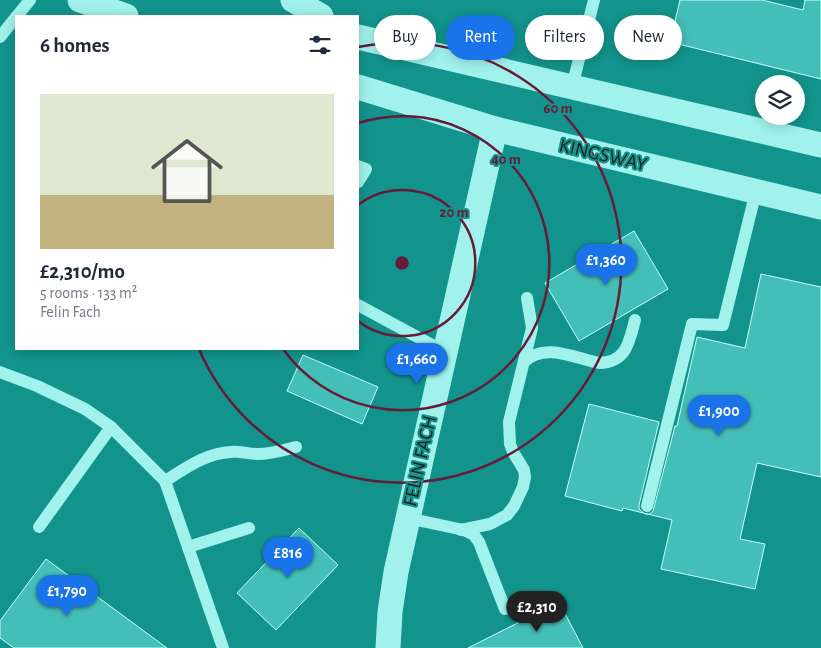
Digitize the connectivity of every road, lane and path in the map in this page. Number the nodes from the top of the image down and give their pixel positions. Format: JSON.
{"nodes":[{"id":1,"x":30,"y":0,"type":"edge"},
{"id":2,"x":80,"y":0,"type":"edge"},
{"id":3,"x":293,"y":0,"type":"edge"},
{"id":4,"x":594,"y":0,"type":"edge"},
{"id":5,"x":118,"y":12,"type":"edge"},
{"id":6,"x":19,"y":15,"type":"edge"},
{"id":7,"x":319,"y":15,"type":"edge"},
{"id":8,"x":15,"y":19,"type":"edge"},
{"id":9,"x":0,"y":37,"type":"edge"},
{"id":10,"x":359,"y":37,"type":"edge"},
{"id":11,"x":359,"y":87,"type":"edge"},
{"id":12,"x":572,"y":87,"type":"junction"},
{"id":13,"x":495,"y":129,"type":"junction"},
{"id":14,"x":821,"y":145,"type":"edge"},
{"id":15,"x":359,"y":166,"type":"edge"},
{"id":16,"x":359,"y":180,"type":"edge"},
{"id":17,"x":756,"y":192,"type":"junction"},
{"id":18,"x":821,"y":207,"type":"edge"},
{"id":19,"x":527,"y":298,"type":"dead end"},
{"id":20,"x":359,"y":306,"type":"edge"},
{"id":21,"x":636,"y":320,"type":"dead end"},
{"id":22,"x":445,"y":352,"type":"junction"},
{"id":23,"x":524,"y":362,"type":"junction"},
{"id":24,"x":0,"y":372,"type":"edge"},
{"id":25,"x":111,"y":427,"type":"junction"},
{"id":26,"x":296,"y":447,"type":"dead end"},
{"id":27,"x":165,"y":481,"type":"junction"},
{"id":28,"x":647,"y":506,"type":"dead end"},
{"id":29,"x":407,"y":518,"type":"junction"},
{"id":30,"x":39,"y":527,"type":"dead end"},
{"id":31,"x":249,"y":528,"type":"dead end"},
{"id":32,"x":461,"y":530,"type":"junction"},
{"id":33,"x":188,"y":546,"type":"junction"},
{"id":34,"x":506,"y":609,"type":"dead end"},
{"id":35,"x":223,"y":648,"type":"edge"},
{"id":36,"x":388,"y":648,"type":"edge"}],
"edges":[{"from":1,"to":6,"type":"lane"},
{"from":2,"to":5,"type":"street"},
{"from":3,"to":7,"type":"street"},
{"from":4,"to":12,"type":"lane"},
{"from":8,"to":9,"type":"lane"},
{"from":10,"to":12,"type":"street"},
{"from":11,"to":13,"type":"street","name":"KINGSWAY"},
{"from":12,"to":14,"type":"street"},
{"from":13,"to":17,"type":"street","name":"KINGSWAY"},
{"from":13,"to":22,"type":"street","name":"FELIN FACH"},
{"from":15,"to":16,"type":"lane"},
{"from":17,"to":18,"type":"street","name":"KINGSWAY"},
{"from":17,"to":28,"type":"lane"},
{"from":19,"to":23,"type":"lane"},
{"from":20,"to":22,"type":"lane"},
{"from":21,"to":23,"type":"lane"},
{"from":22,"to":29,"type":"street","name":"FELIN FACH"},
{"from":23,"to":32,"type":"lane"},
{"from":24,"to":25,"type":"lane"},
{"from":25,"to":27,"type":"lane"},
{"from":25,"to":30,"type":"lane"},
{"from":26,"to":27,"type":"lane"},
{"from":27,"to":33,"type":"lane"},
{"from":29,"to":32,"type":"lane"},
{"from":29,"to":36,"type":"street","name":"FELIN FACH"},
{"from":31,"to":33,"type":"lane"},
{"from":32,"to":34,"type":"lane"},
{"from":33,"to":35,"type":"lane"}]}
